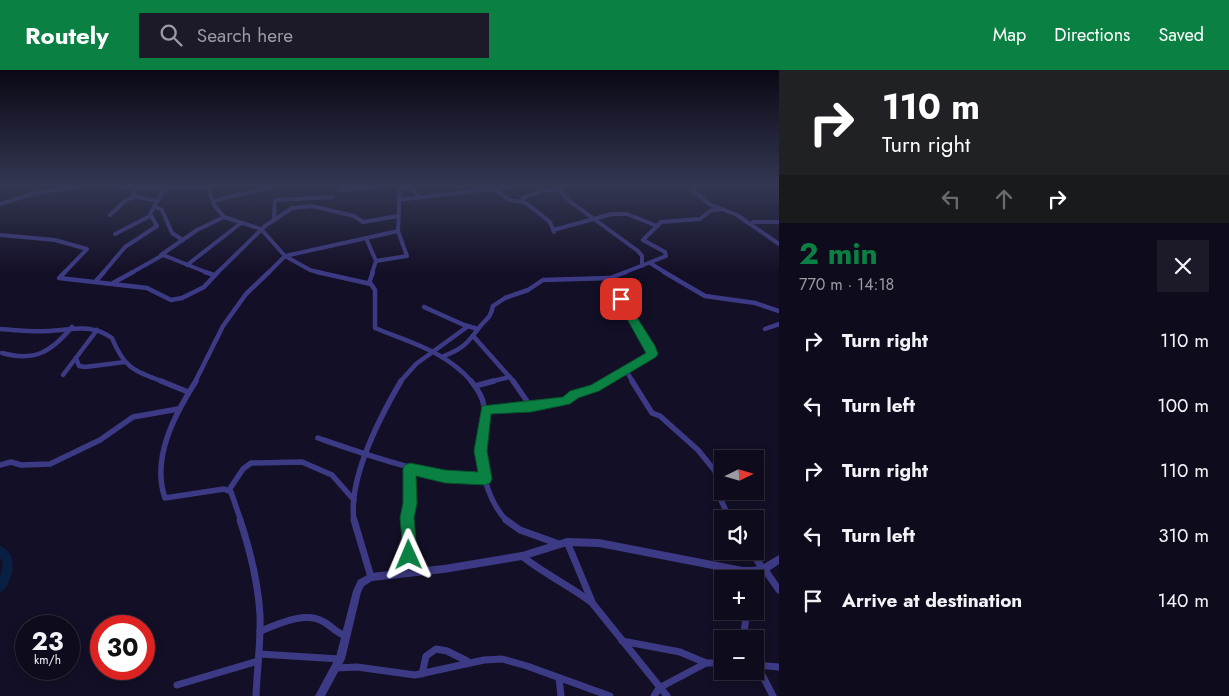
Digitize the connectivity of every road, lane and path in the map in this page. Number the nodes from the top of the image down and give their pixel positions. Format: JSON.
{"nodes":[{"id":1,"x":164,"y":215,"type":"edge"},
{"id":2,"x":279,"y":215,"type":"edge"},
{"id":3,"x":355,"y":215,"type":"edge"},
{"id":4,"x":541,"y":215,"type":"edge"},
{"id":5,"x":590,"y":215,"type":"edge"},
{"id":6,"x":607,"y":215,"type":"edge"},
{"id":7,"x":630,"y":215,"type":"edge"},
{"id":8,"x":705,"y":215,"type":"edge"},
{"id":9,"x":736,"y":215,"type":"edge"},
{"id":10,"x":150,"y":216,"type":"joint"},
{"id":11,"x":398,"y":216,"type":"joint"},
{"id":12,"x":224,"y":217,"type":"joint"},
{"id":13,"x":274,"y":218,"type":"joint"},
{"id":14,"x":594,"y":218,"type":"junction"},
{"id":15,"x":743,"y":218,"type":"junction"},
{"id":16,"x":779,"y":222,"type":"edge"},
{"id":17,"x":241,"y":223,"type":"junction"},
{"id":18,"x":657,"y":226,"type":"junction"},
{"id":19,"x":261,"y":229,"type":"junction"},
{"id":20,"x":398,"y":231,"type":"junction"},
{"id":21,"x":115,"y":234,"type":"dead end"},
{"id":22,"x":0,"y":235,"type":"edge"},
{"id":23,"x":366,"y":238,"type":"junction"},
{"id":24,"x":183,"y":240,"type":"junction"},
{"id":25,"x":779,"y":244,"type":"edge"},
{"id":26,"x":161,"y":256,"type":"junction"},
{"id":27,"x":285,"y":256,"type":"junction"},
{"id":28,"x":376,"y":261,"type":"junction"},
{"id":29,"x":650,"y":263,"type":"junction"},
{"id":30,"x":187,"y":265,"type":"junction"},
{"id":31,"x":642,"y":266,"type":"junction"},
{"id":32,"x":214,"y":275,"type":"junction"},
{"id":33,"x":610,"y":278,"type":"junction"},
{"id":34,"x":96,"y":281,"type":"junction"},
{"id":35,"x":113,"y":283,"type":"junction"},
{"id":36,"x":369,"y":283,"type":"junction"},
{"id":37,"x":424,"y":308,"type":"dead end"},
{"id":38,"x":779,"y":311,"type":"edge"},
{"id":39,"x":779,"y":324,"type":"edge"},
{"id":40,"x":72,"y":327,"type":"junction"},
{"id":41,"x":467,"y":327,"type":"junction"},
{"id":42,"x":765,"y":328,"type":"dead end"},
{"id":43,"x":0,"y":329,"type":"edge"},
{"id":44,"x":478,"y":329,"type":"junction"},
{"id":45,"x":97,"y":330,"type":"junction"},
{"id":46,"x":474,"y":337,"type":"junction"},
{"id":47,"x":434,"y":352,"type":"junction"},
{"id":48,"x":2,"y":353,"type":"dead end"},
{"id":49,"x":444,"y":356,"type":"junction"},
{"id":50,"x":76,"y":358,"type":"junction"},
{"id":51,"x":125,"y":362,"type":"junction"},
{"id":52,"x":625,"y":369,"type":"junction"},
{"id":53,"x":63,"y":375,"type":"dead end"},
{"id":54,"x":510,"y":377,"type":"junction"},
{"id":55,"x":474,"y":386,"type":"junction"},
{"id":56,"x":188,"y":392,"type":"junction"},
{"id":57,"x":531,"y":407,"type":"junction"},
{"id":58,"x":178,"y":409,"type":"junction"},
{"id":59,"x":486,"y":410,"type":"junction"},
{"id":60,"x":318,"y":438,"type":"dead end"},
{"id":61,"x":366,"y":454,"type":"junction"},
{"id":62,"x":0,"y":465,"type":"edge"},
{"id":63,"x":410,"y":469,"type":"junction"},
{"id":64,"x":485,"y":479,"type":"junction"},
{"id":65,"x":229,"y":490,"type":"junction"},
{"id":66,"x":354,"y":500,"type":"junction"},
{"id":67,"x":726,"y":510,"type":"edge"},
{"id":68,"x":563,"y":543,"type":"junction"},
{"id":69,"x":522,"y":556,"type":"junction"},
{"id":70,"x":779,"y":559,"type":"edge"},
{"id":71,"x":757,"y":560,"type":"edge"},
{"id":72,"x":720,"y":570,"type":"edge"},
{"id":73,"x":764,"y":570,"type":"junction"},
{"id":74,"x":410,"y":572,"type":"junction"},
{"id":75,"x":371,"y":577,"type":"junction"},
{"id":76,"x":779,"y":590,"type":"edge"},
{"id":77,"x":593,"y":604,"type":"junction"},
{"id":78,"x":260,"y":631,"type":"junction"},
{"id":79,"x":346,"y":636,"type":"junction"},
{"id":80,"x":622,"y":641,"type":"junction"},
{"id":81,"x":259,"y":658,"type":"junction"},
{"id":82,"x":467,"y":661,"type":"junction"},
{"id":83,"x":706,"y":663,"type":"junction"},
{"id":84,"x":714,"y":663,"type":"edge"},
{"id":85,"x":338,"y":664,"type":"junction"},
{"id":86,"x":764,"y":666,"type":"edge"},
{"id":87,"x":779,"y":668,"type":"edge"},
{"id":88,"x":422,"y":674,"type":"junction"},
{"id":89,"x":559,"y":678,"type":"junction"},
{"id":90,"x":764,"y":680,"type":"edge"},
{"id":91,"x":178,"y":684,"type":"dead end"},
{"id":92,"x":659,"y":688,"type":"junction"},
{"id":93,"x":256,"y":696,"type":"edge"},
{"id":94,"x":320,"y":696,"type":"edge"},
{"id":95,"x":561,"y":696,"type":"edge"},
{"id":96,"x":610,"y":696,"type":"edge"},
{"id":97,"x":654,"y":696,"type":"edge"},
{"id":98,"x":667,"y":696,"type":"edge"},
{"id":99,"x":773,"y":696,"type":"edge"}],
"edges":[{"from":1,"to":24,"type":"street"},
{"from":2,"to":13,"type":"street"},
{"from":3,"to":11,"type":"street"},
{"from":4,"to":14,"type":"street"},
{"from":5,"to":14,"type":"street"},
{"from":6,"to":14,"type":"street"},
{"from":7,"to":18,"type":"street"},
{"from":8,"to":18,"type":"street"},
{"from":9,"to":15,"type":"street"},
{"from":10,"to":21,"type":"street"},
{"from":10,"to":34,"type":"street"},
{"from":11,"to":20,"type":"street"},
{"from":12,"to":17,"type":"street"},
{"from":12,"to":24,"type":"street"},
{"from":13,"to":19,"type":"street"},
{"from":14,"to":31,"type":"street"},
{"from":15,"to":16,"type":"street"},
{"from":15,"to":25,"type":"street"},
{"from":17,"to":19,"type":"street"},
{"from":17,"to":30,"type":"street"},
{"from":18,"to":29,"type":"street"},
{"from":19,"to":27,"type":"street"},
{"from":19,"to":32,"type":"street"},
{"from":20,"to":23,"type":"street"},
{"from":20,"to":28,"type":"street"},
{"from":22,"to":34,"type":"street"},
{"from":23,"to":27,"type":"street"},
{"from":23,"to":28,"type":"street"},
{"from":24,"to":26,"type":"street"},
{"from":26,"to":30,"type":"street"},
{"from":26,"to":35,"type":"street"},
{"from":27,"to":36,"type":"street"},
{"from":27,"to":56,"type":"street"},
{"from":28,"to":36,"type":"street"},
{"from":29,"to":31,"type":"street"},
{"from":29,"to":38,"type":"street"},
{"from":30,"to":32,"type":"street"},
{"from":31,"to":33,"type":"street"},
{"from":32,"to":35,"type":"street"},
{"from":33,"to":44,"type":"street"},
{"from":33,"to":52,"type":"street"},
{"from":34,"to":35,"type":"street"},
{"from":36,"to":47,"type":"street"},
{"from":37,"to":41,"type":"street"},
{"from":39,"to":42,"type":"street"},
{"from":40,"to":43,"type":"street"},
{"from":40,"to":45,"type":"street"},
{"from":40,"to":48,"type":"street"},
{"from":41,"to":44,"type":"street"},
{"from":41,"to":47,"type":"street"},
{"from":44,"to":46,"type":"street"},
{"from":45,"to":50,"type":"street"},
{"from":45,"to":51,"type":"street"},
{"from":46,"to":49,"type":"street"},
{"from":46,"to":54,"type":"street"},
{"from":47,"to":49,"type":"street"},
{"from":47,"to":61,"type":"street"},
{"from":49,"to":55,"type":"street"},
{"from":50,"to":51,"type":"street"},
{"from":50,"to":53,"type":"street"},
{"from":51,"to":56,"type":"street"},
{"from":52,"to":57,"type":"street"},
{"from":52,"to":67,"type":"street"},
{"from":54,"to":55,"type":"street"},
{"from":54,"to":57,"type":"street"},
{"from":55,"to":59,"type":"street"},
{"from":56,"to":58,"type":"street"},
{"from":57,"to":59,"type":"street"},
{"from":58,"to":62,"type":"street"},
{"from":58,"to":65,"type":"street"},
{"from":59,"to":64,"type":"street"},
{"from":60,"to":61,"type":"street"},
{"from":61,"to":63,"type":"street"},
{"from":61,"to":66,"type":"street"},
{"from":63,"to":64,"type":"street"},
{"from":63,"to":74,"type":"street"},
{"from":64,"to":68,"type":"street"},
{"from":65,"to":66,"type":"street"},
{"from":65,"to":78,"type":"street"},
{"from":66,"to":75,"type":"street"},
{"from":68,"to":69,"type":"street"},
{"from":68,"to":72,"type":"street"},
{"from":68,"to":77,"type":"street"},
{"from":69,"to":74,"type":"street"},
{"from":69,"to":77,"type":"street"},
{"from":70,"to":73,"type":"street"},
{"from":71,"to":73,"type":"street"},
{"from":73,"to":76,"type":"street"},
{"from":74,"to":75,"type":"street"},
{"from":75,"to":79,"type":"street"},
{"from":77,"to":80,"type":"street"},
{"from":78,"to":79,"type":"street"},
{"from":78,"to":81,"type":"street"},
{"from":79,"to":85,"type":"street"},
{"from":80,"to":83,"type":"street"},
{"from":80,"to":92,"type":"street"},
{"from":81,"to":85,"type":"street"},
{"from":81,"to":91,"type":"street"},
{"from":81,"to":93,"type":"street"},
{"from":82,"to":88,"type":"street"},
{"from":82,"to":88,"type":"street"},
{"from":82,"to":89,"type":"street"},
{"from":83,"to":84,"type":"street"},
{"from":83,"to":92,"type":"street"},
{"from":85,"to":88,"type":"street"},
{"from":85,"to":94,"type":"street"},
{"from":86,"to":87,"type":"street"},
{"from":89,"to":95,"type":"street"},
{"from":89,"to":96,"type":"street"},
{"from":90,"to":99,"type":"street"},
{"from":92,"to":97,"type":"street"},
{"from":92,"to":98,"type":"street"}]}
